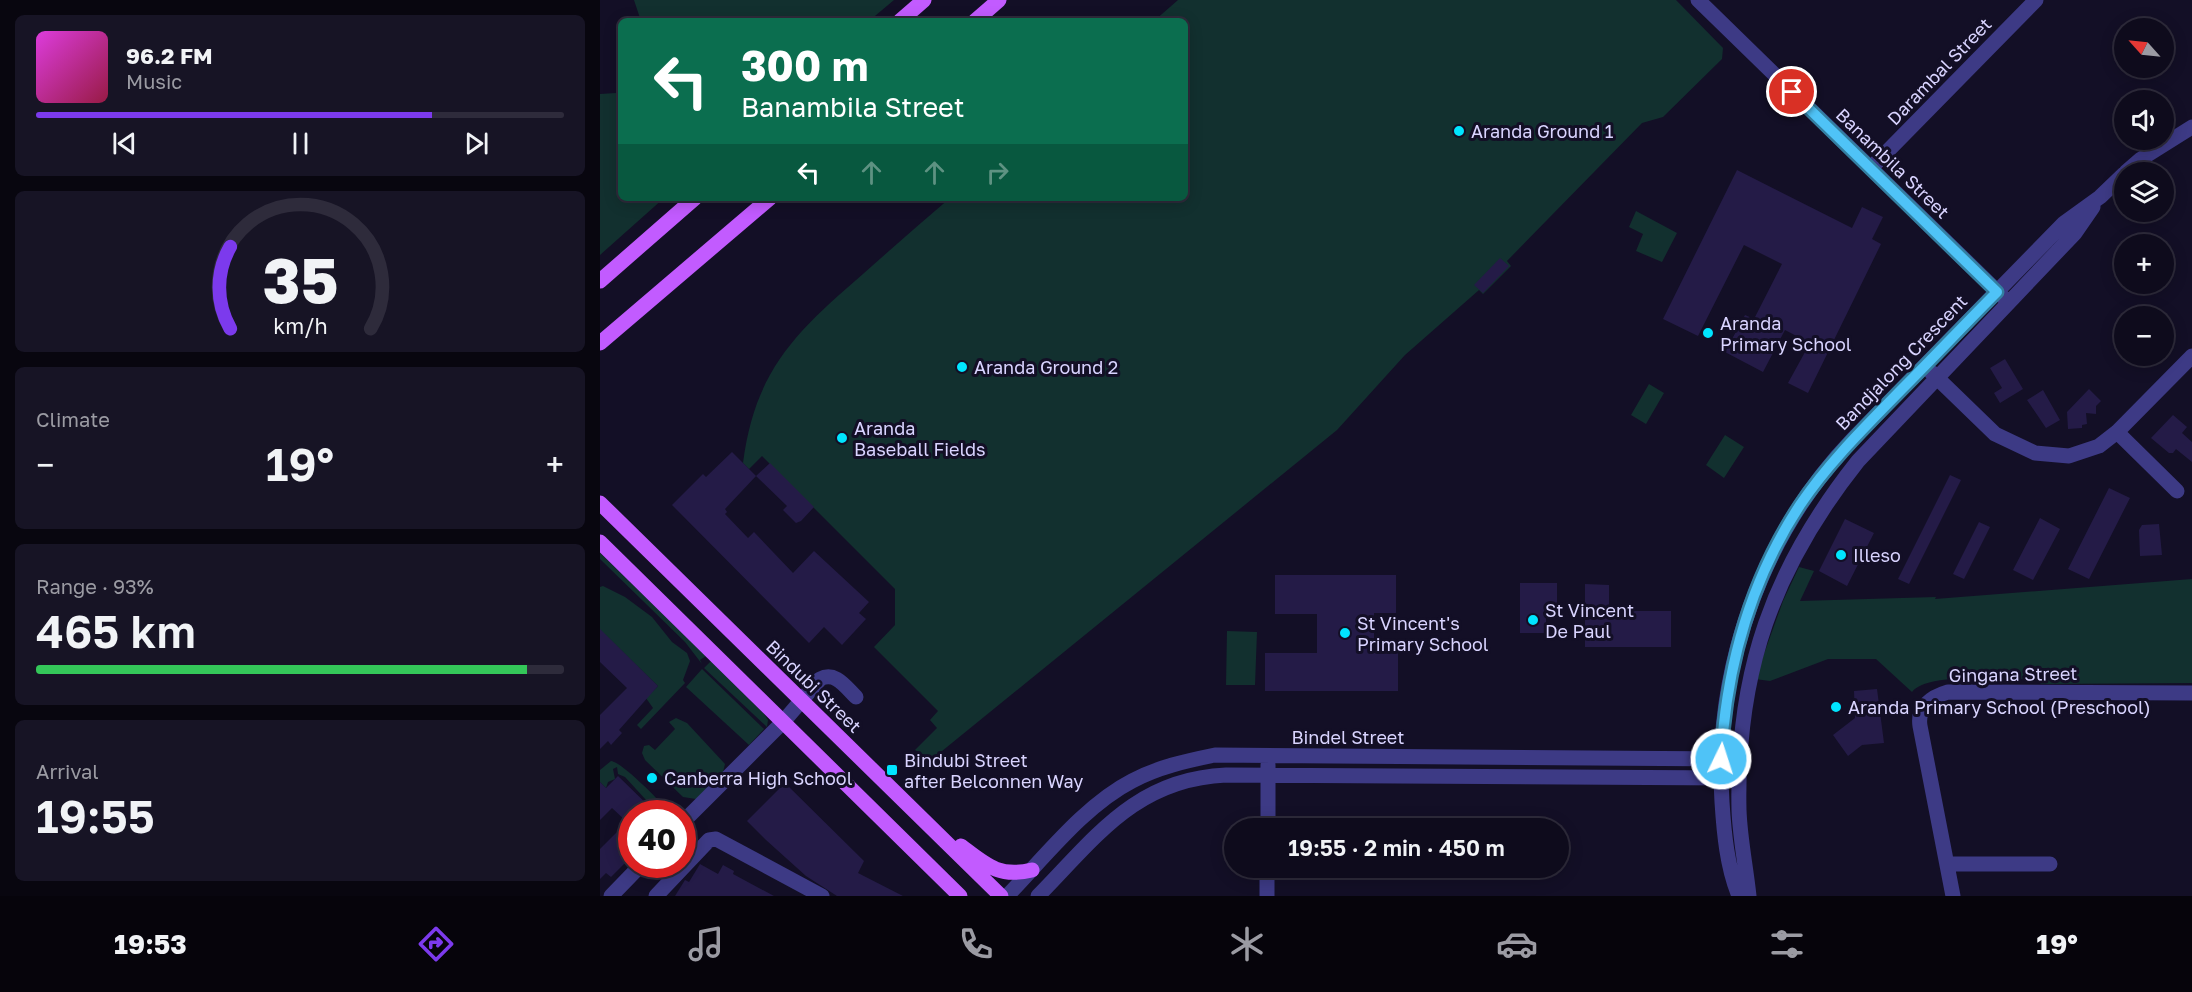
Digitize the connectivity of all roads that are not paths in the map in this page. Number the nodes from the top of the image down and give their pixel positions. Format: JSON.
{"nodes":[{"id":1,"x":924,"y":0,"type":"edge"},
{"id":2,"x":999,"y":0,"type":"edge"},
{"id":3,"x":1698,"y":0,"type":"edge"},
{"id":4,"x":2036,"y":0,"type":"edge"},
{"id":5,"x":903,"y":18,"type":"edge"},
{"id":6,"x":978,"y":18,"type":"edge"},
{"id":7,"x":2192,"y":127,"type":"edge"},
{"id":8,"x":2138,"y":162,"type":"edge"},
{"id":9,"x":1871,"y":168,"type":"junction"},
{"id":10,"x":2114,"y":184,"type":"edge"},
{"id":11,"x":2100,"y":197,"type":"junction"},
{"id":12,"x":692,"y":201,"type":"edge"},
{"id":13,"x":766,"y":201,"type":"edge"},
{"id":14,"x":600,"y":281,"type":"edge"},
{"id":15,"x":1997,"y":292,"type":"junction"},
{"id":16,"x":2009,"y":303,"type":"junction"},
{"id":17,"x":617,"y":328,"type":"junction"},
{"id":18,"x":600,"y":343,"type":"edge"},
{"id":19,"x":600,"y":349,"type":"edge"},
{"id":20,"x":2192,"y":356,"type":"edge"},
{"id":21,"x":1925,"y":366,"type":"junction"},
{"id":22,"x":1937,"y":378,"type":"junction"},
{"id":23,"x":2117,"y":432,"type":"junction"},
{"id":24,"x":2177,"y":491,"type":"dead end"},
{"id":25,"x":600,"y":503,"type":"edge"},
{"id":26,"x":600,"y":542,"type":"edge"},
{"id":27,"x":2192,"y":693,"type":"edge"},
{"id":28,"x":856,"y":697,"type":"dead end"},
{"id":29,"x":800,"y":700,"type":"junction"},
{"id":30,"x":783,"y":722,"type":"junction"},
{"id":31,"x":1268,"y":756,"type":"junction"},
{"id":32,"x":1408,"y":756,"type":"junction"},
{"id":33,"x":1579,"y":758,"type":"junction"},
{"id":34,"x":1721,"y":759,"type":"junction"},
{"id":35,"x":1740,"y":759,"type":"junction"},
{"id":36,"x":1155,"y":770,"type":"junction"},
{"id":37,"x":1268,"y":775,"type":"junction"},
{"id":38,"x":1407,"y":776,"type":"junction"},
{"id":39,"x":1581,"y":777,"type":"junction"},
{"id":40,"x":1721,"y":777,"type":"junction"},
{"id":41,"x":1739,"y":778,"type":"junction"},
{"id":42,"x":1162,"y":787,"type":"junction"},
{"id":43,"x":696,"y":809,"type":"edge"},
{"id":44,"x":918,"y":814,"type":"junction"},
{"id":45,"x":1268,"y":818,"type":"edge"},
{"id":46,"x":901,"y":840,"type":"junction"},
{"id":47,"x":1947,"y":864,"type":"junction"},
{"id":48,"x":2050,"y":864,"type":"dead end"},
{"id":49,"x":1032,"y":870,"type":"junction"},
{"id":50,"x":628,"y":878,"type":"edge"},
{"id":51,"x":1267,"y":878,"type":"edge"},
{"id":52,"x":611,"y":896,"type":"edge"},
{"id":53,"x":656,"y":896,"type":"edge"},
{"id":54,"x":822,"y":896,"type":"edge"},
{"id":55,"x":948,"y":896,"type":"edge"},
{"id":56,"x":960,"y":896,"type":"edge"},
{"id":57,"x":1001,"y":896,"type":"edge"},
{"id":58,"x":1007,"y":896,"type":"edge"},
{"id":59,"x":1038,"y":896,"type":"edge"},
{"id":60,"x":1267,"y":896,"type":"edge"},
{"id":61,"x":1739,"y":896,"type":"edge"},
{"id":62,"x":1749,"y":896,"type":"edge"},
{"id":63,"x":1953,"y":896,"type":"edge"}],
"edges":[{"from":1,"to":5,"type":"main road"},
{"from":2,"to":6,"type":"main road"},
{"from":3,"to":9,"type":"street","name":"Banambila Street"},
{"from":4,"to":9,"type":"street","name":"Darambal Street"},
{"from":7,"to":8,"type":"street","name":"Bandjalong Crescent"},
{"from":9,"to":15,"type":"street","name":"Banambila Street"},
{"from":10,"to":11,"type":"street","name":"Bandjalong Crescent"},
{"from":11,"to":15,"type":"street","name":"Bandjalong Crescent"},
{"from":11,"to":16,"type":"street","name":"Bandjalong Crescent"},
{"from":12,"to":14,"type":"main road"},
{"from":13,"to":17,"type":"main road"},
{"from":15,"to":16,"type":"street","name":"Banambila Street"},
{"from":15,"to":21,"type":"street","name":"Bandjalong Crescent"},
{"from":16,"to":22,"type":"street","name":"Bandjalong Crescent"},
{"from":17,"to":18,"type":"main road"},
{"from":17,"to":19,"type":"main road"},
{"from":20,"to":23,"type":"street"},
{"from":21,"to":22,"type":"street"},
{"from":21,"to":34,"type":"street","name":"Bandjalong Crescent"},
{"from":22,"to":23,"type":"street"},
{"from":22,"to":35,"type":"street","name":"Bandjalong Crescent"},
{"from":23,"to":24,"type":"street"},
{"from":25,"to":29,"type":"main road","name":"Bindubi Street"},
{"from":26,"to":30,"type":"main road"},
{"from":27,"to":47,"type":"street","name":"Gingana Street"},
{"from":28,"to":29,"type":"street"},
{"from":29,"to":30,"type":"street"},
{"from":29,"to":44,"type":"main road","name":"Bindubi Street"},
{"from":30,"to":43,"type":"street"},
{"from":30,"to":46,"type":"main road"},
{"from":31,"to":32,"type":"street","name":"Bindel Street"},
{"from":31,"to":36,"type":"street","name":"Bindel Street"},
{"from":31,"to":37,"type":"street"},
{"from":32,"to":33,"type":"street","name":"Bindel Street"},
{"from":32,"to":38,"type":"street"},
{"from":33,"to":34,"type":"street","name":"Bindel Street"},
{"from":33,"to":39,"type":"street"},
{"from":34,"to":35,"type":"street","name":"Bindel Street"},
{"from":34,"to":40,"type":"street","name":"Bandjalong Crescent"},
{"from":35,"to":41,"type":"street","name":"Bandjalong Crescent"},
{"from":36,"to":42,"type":"street"},
{"from":36,"to":49,"type":"street","name":"Bindel Street"},
{"from":37,"to":38,"type":"street"},
{"from":37,"to":42,"type":"street"},
{"from":37,"to":45,"type":"street"},
{"from":38,"to":39,"type":"street"},
{"from":39,"to":40,"type":"street"},
{"from":40,"to":41,"type":"street"},
{"from":40,"to":61,"type":"street","name":"Bandjalong Crescent"},
{"from":41,"to":62,"type":"street","name":"Bandjalong Crescent"},
{"from":42,"to":59,"type":"street"},
{"from":44,"to":49,"type":"main road"},
{"from":44,"to":57,"type":"main road","name":"Bindubi Street"},
{"from":46,"to":55,"type":"main road"},
{"from":46,"to":56,"type":"main road"},
{"from":47,"to":48,"type":"street"},
{"from":47,"to":63,"type":"street","name":"Gingana Street"},
{"from":49,"to":58,"type":"street","name":"Bindel Street"},
{"from":50,"to":52,"type":"street"},
{"from":51,"to":60,"type":"street"},
{"from":53,"to":54,"type":"street"}]}
